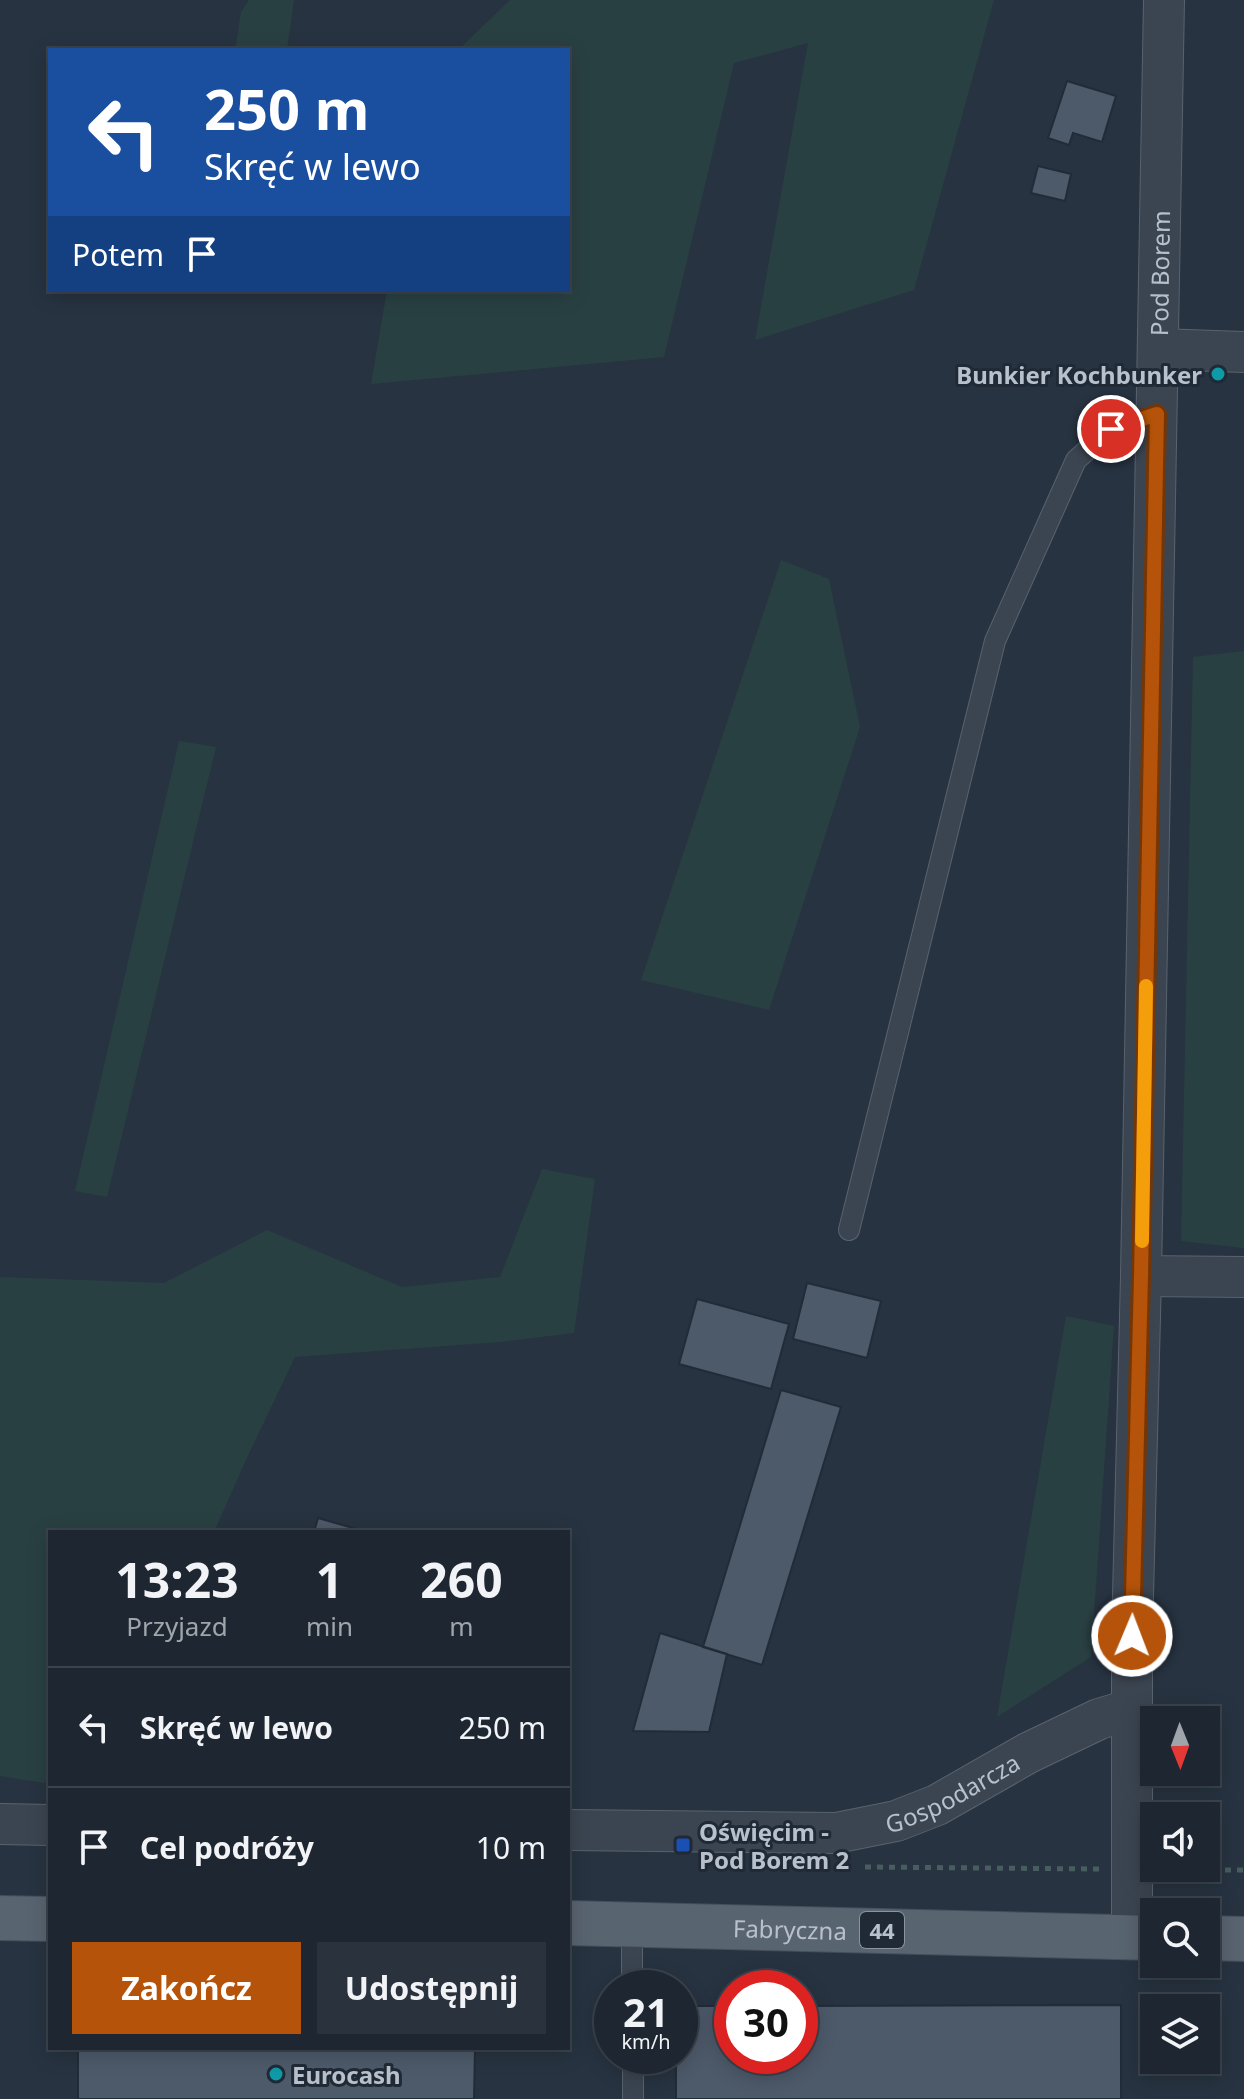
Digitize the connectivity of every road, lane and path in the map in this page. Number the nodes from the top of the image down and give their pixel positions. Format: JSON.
{"nodes":[{"id":1,"x":1164,"y":0,"type":"edge"},
{"id":2,"x":1158,"y":349,"type":"junction"},
{"id":3,"x":1244,"y":352,"type":"edge"},
{"id":4,"x":1157,"y":414,"type":"junction"},
{"id":5,"x":849,"y":1230,"type":"dead end"},
{"id":6,"x":1141,"y":1276,"type":"junction"},
{"id":7,"x":1244,"y":1277,"type":"edge"},
{"id":8,"x":1132,"y":1709,"type":"junction"},
{"id":9,"x":0,"y":1824,"type":"edge"},
{"id":10,"x":48,"y":1825,"type":"edge"},
{"id":11,"x":570,"y":1830,"type":"edge"},
{"id":12,"x":1132,"y":1869,"type":"junction"},
{"id":13,"x":1244,"y":1870,"type":"edge"},
{"id":14,"x":0,"y":1918,"type":"edge"},
{"id":15,"x":48,"y":1919,"type":"edge"},
{"id":16,"x":1140,"y":1919,"type":"edge"},
{"id":17,"x":570,"y":1923,"type":"edge"},
{"id":18,"x":632,"y":1923,"type":"junction"},
{"id":19,"x":1140,"y":1938,"type":"edge"},
{"id":20,"x":1220,"y":1938,"type":"edge"},
{"id":21,"x":1244,"y":1939,"type":"edge"},
{"id":22,"x":632,"y":1970,"type":"edge"},
{"id":23,"x":633,"y":2074,"type":"edge"},
{"id":24,"x":633,"y":2099,"type":"edge"}],
"edges":[{"from":1,"to":2,"type":"street","name":"Pod Borem"},
{"from":2,"to":3,"type":"street"},
{"from":2,"to":4,"type":"street","name":"Pod Borem"},
{"from":4,"to":5,"type":"lane"},
{"from":4,"to":6,"type":"street","name":"Pod Borem"},
{"from":6,"to":7,"type":"street"},
{"from":6,"to":8,"type":"street","name":"Pod Borem"},
{"from":8,"to":11,"type":"street","name":"Gospodarcza"},
{"from":8,"to":12,"type":"street","name":"Pod Borem"},
{"from":9,"to":10,"type":"street"},
{"from":12,"to":13,"type":"path"},
{"from":12,"to":16,"type":"street","name":"Pod Borem"},
{"from":14,"to":15,"type":"main road"},
{"from":17,"to":18,"type":"main road","name":"Fabryczna","number":"44"},
{"from":18,"to":19,"type":"main road","name":"Fabryczna","number":"44"},
{"from":18,"to":22,"type":"lane"},
{"from":20,"to":21,"type":"main road"},
{"from":23,"to":24,"type":"lane"}]}
